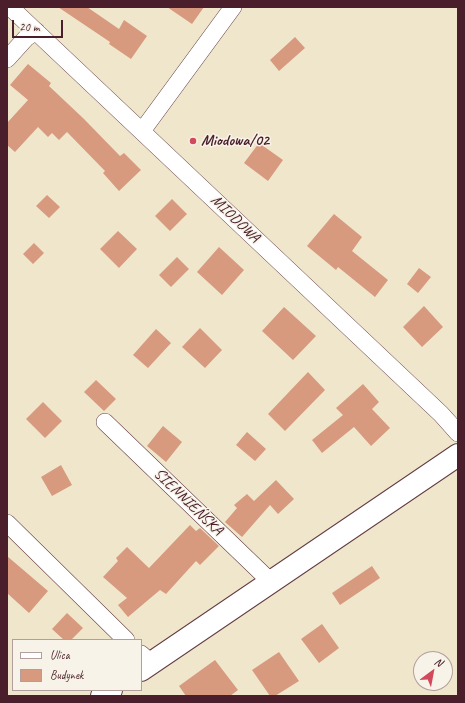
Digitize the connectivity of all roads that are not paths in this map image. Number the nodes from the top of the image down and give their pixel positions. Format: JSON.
{"nodes":[{"id":1,"x":10,"y":7,"type":"edge"},
{"id":2,"x":233,"y":7,"type":"edge"},
{"id":3,"x":36,"y":31,"type":"junction"},
{"id":4,"x":7,"y":59,"type":"edge"},
{"id":5,"x":142,"y":130,"type":"junction"},
{"id":6,"x":105,"y":422,"type":"dead end"},
{"id":7,"x":458,"y":434,"type":"edge"},
{"id":8,"x":458,"y":455,"type":"edge"},
{"id":9,"x":7,"y":523,"type":"edge"},
{"id":10,"x":271,"y":582,"type":"junction"},
{"id":11,"x":125,"y":639,"type":"edge"},
{"id":12,"x":144,"y":662,"type":"edge"}],
"edges":[{"from":1,"to":3,"type":"street","name":"MIODOWA"},
{"from":2,"to":5,"type":"street"},
{"from":3,"to":4,"type":"street"},
{"from":3,"to":5,"type":"street","name":"MIODOWA"},
{"from":5,"to":7,"type":"street","name":"MIODOWA"},
{"from":6,"to":10,"type":"street","name":"SIENNIEŃSKA"},
{"from":8,"to":10,"type":"main road"},
{"from":9,"to":11,"type":"street"},
{"from":10,"to":12,"type":"main road"}]}
